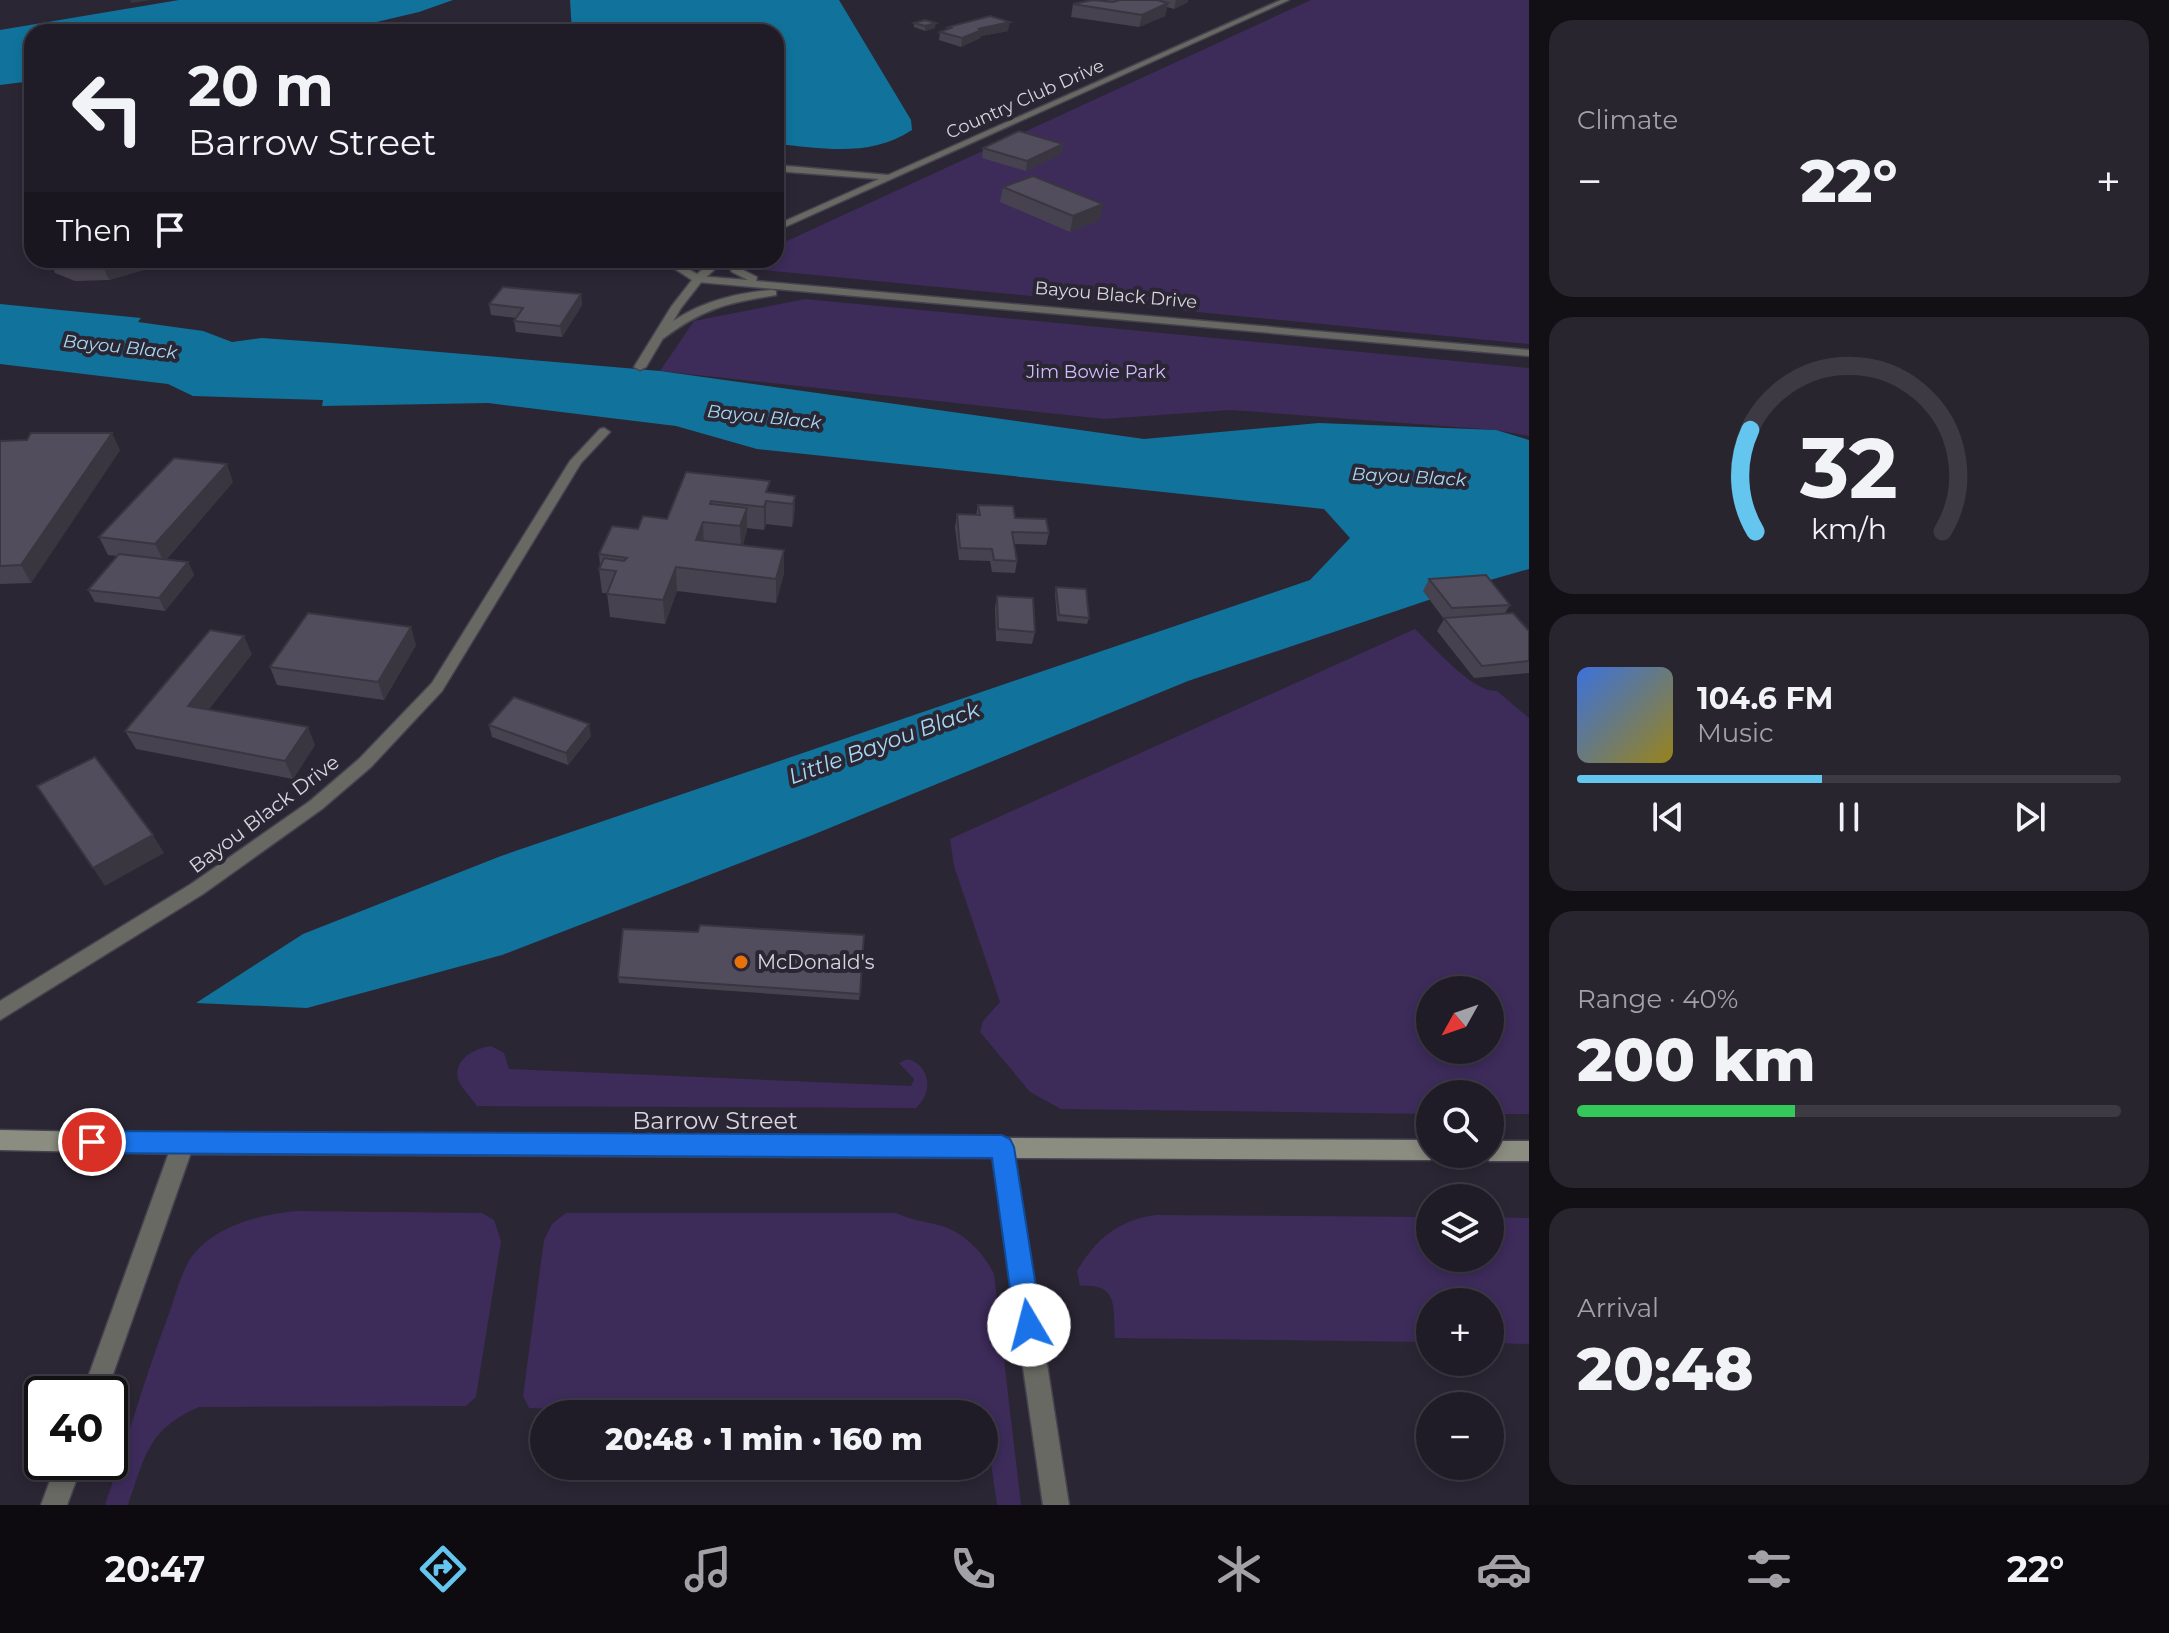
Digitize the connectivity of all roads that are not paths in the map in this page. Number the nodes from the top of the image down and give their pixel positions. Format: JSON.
{"nodes":[{"id":1,"x":1286,"y":0,"type":"edge"},
{"id":2,"x":784,"y":169,"type":"edge"},
{"id":3,"x":888,"y":178,"type":"junction"},
{"id":4,"x":784,"y":224,"type":"edge"},
{"id":5,"x":679,"y":268,"type":"edge"},
{"id":6,"x":711,"y":268,"type":"edge"},
{"id":7,"x":734,"y":268,"type":"edge"},
{"id":8,"x":698,"y":279,"type":"junction"},
{"id":9,"x":766,"y":284,"type":"junction"},
{"id":10,"x":845,"y":290,"type":"junction"},
{"id":11,"x":660,"y":336,"type":"junction"},
{"id":12,"x":1529,"y":353,"type":"edge"},
{"id":13,"x":640,"y":367,"type":"dead end"},
{"id":14,"x":604,"y":432,"type":"dead end"},
{"id":15,"x":0,"y":1011,"type":"edge"},
{"id":16,"x":0,"y":1140,"type":"edge"},
{"id":17,"x":183,"y":1144,"type":"junction"},
{"id":18,"x":1002,"y":1147,"type":"junction"},
{"id":19,"x":1416,"y":1150,"type":"edge"},
{"id":20,"x":1504,"y":1151,"type":"edge"},
{"id":21,"x":1529,"y":1151,"type":"edge"},
{"id":22,"x":100,"y":1376,"type":"edge"},
{"id":23,"x":63,"y":1480,"type":"edge"},
{"id":24,"x":54,"y":1505,"type":"edge"},
{"id":25,"x":1056,"y":1505,"type":"edge"}],
"edges":[{"from":1,"to":3,"type":"street","name":"Country Club Drive"},
{"from":2,"to":3,"type":"street"},
{"from":3,"to":4,"type":"street","name":"Country Club Drive"},
{"from":5,"to":8,"type":"street"},
{"from":6,"to":8,"type":"street"},
{"from":7,"to":9,"type":"street"},
{"from":8,"to":9,"type":"street","name":"Bayou Black Drive"},
{"from":8,"to":11,"type":"street"},
{"from":9,"to":10,"type":"street","name":"Bayou Black Drive"},
{"from":10,"to":11,"type":"street"},
{"from":10,"to":12,"type":"street","name":"Bayou Black Drive"},
{"from":11,"to":13,"type":"street"},
{"from":14,"to":15,"type":"street","name":"Bayou Black Drive"},
{"from":16,"to":17,"type":"main road","name":"Barrow Street"},
{"from":17,"to":18,"type":"main road","name":"Barrow Street"},
{"from":17,"to":22,"type":"street"},
{"from":18,"to":19,"type":"main road","name":"Barrow Street"},
{"from":18,"to":25,"type":"street"},
{"from":20,"to":21,"type":"main road"},
{"from":23,"to":24,"type":"street"}]}
